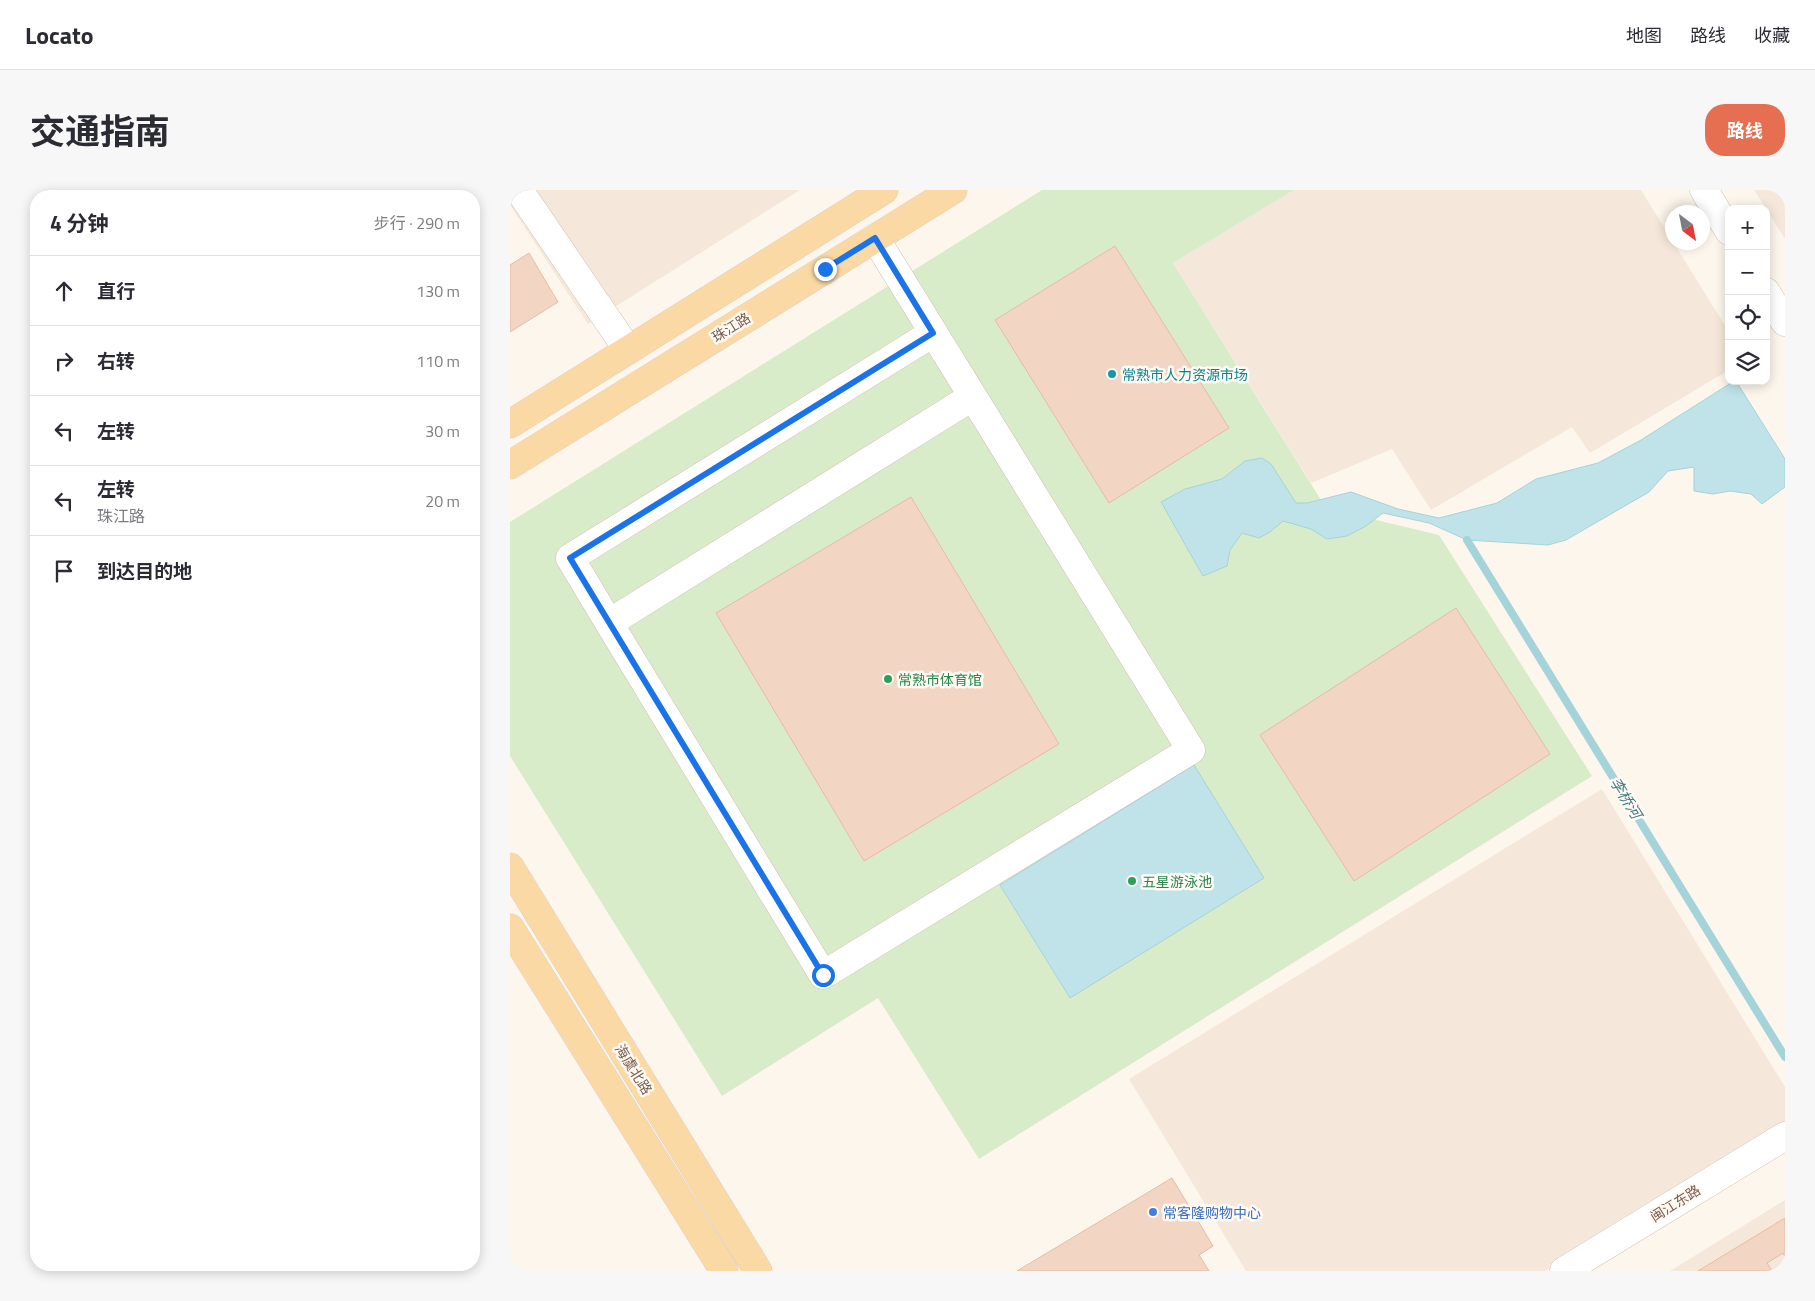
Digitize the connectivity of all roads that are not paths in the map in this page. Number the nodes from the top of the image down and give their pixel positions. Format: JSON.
{"nodes":[{"id":1,"x":519,"y":190,"type":"edge"},
{"id":2,"x":884,"y":190,"type":"edge"},
{"id":3,"x":953,"y":190,"type":"edge"},
{"id":4,"x":1704,"y":190,"type":"edge"},
{"id":5,"x":1725,"y":224,"type":"edge"},
{"id":6,"x":875,"y":238,"type":"junction"},
{"id":7,"x":1768,"y":295,"type":"edge"},
{"id":8,"x":1785,"y":322,"type":"edge"},
{"id":9,"x":933,"y":333,"type":"junction"},
{"id":10,"x":628,"y":350,"type":"junction"},
{"id":11,"x":972,"y":397,"type":"junction"},
{"id":12,"x":510,"y":424,"type":"edge"},
{"id":13,"x":510,"y":465,"type":"edge"},
{"id":14,"x":609,"y":623,"type":"junction"},
{"id":15,"x":510,"y":867,"type":"edge"},
{"id":16,"x":510,"y":928,"type":"edge"},
{"id":17,"x":1785,"y":1136,"type":"edge"},
{"id":18,"x":724,"y":1271,"type":"edge"},
{"id":19,"x":758,"y":1271,"type":"edge"},
{"id":20,"x":1564,"y":1271,"type":"edge"}],
"edges":[{"from":1,"to":10,"type":"street"},
{"from":2,"to":10,"type":"main road"},
{"from":3,"to":6,"type":"main road","name":"珠江路"},
{"from":4,"to":5,"type":"street"},
{"from":6,"to":9,"type":"street"},
{"from":6,"to":13,"type":"main road","name":"珠江路"},
{"from":7,"to":8,"type":"street"},
{"from":9,"to":11,"type":"street"},
{"from":9,"to":14,"type":"street"},
{"from":10,"to":12,"type":"main road"},
{"from":11,"to":14,"type":"street"},
{"from":11,"to":14,"type":"street"},
{"from":15,"to":19,"type":"main road","name":"海虞北路"},
{"from":16,"to":18,"type":"main road"},
{"from":17,"to":20,"type":"street","name":"闽江东路"}]}
